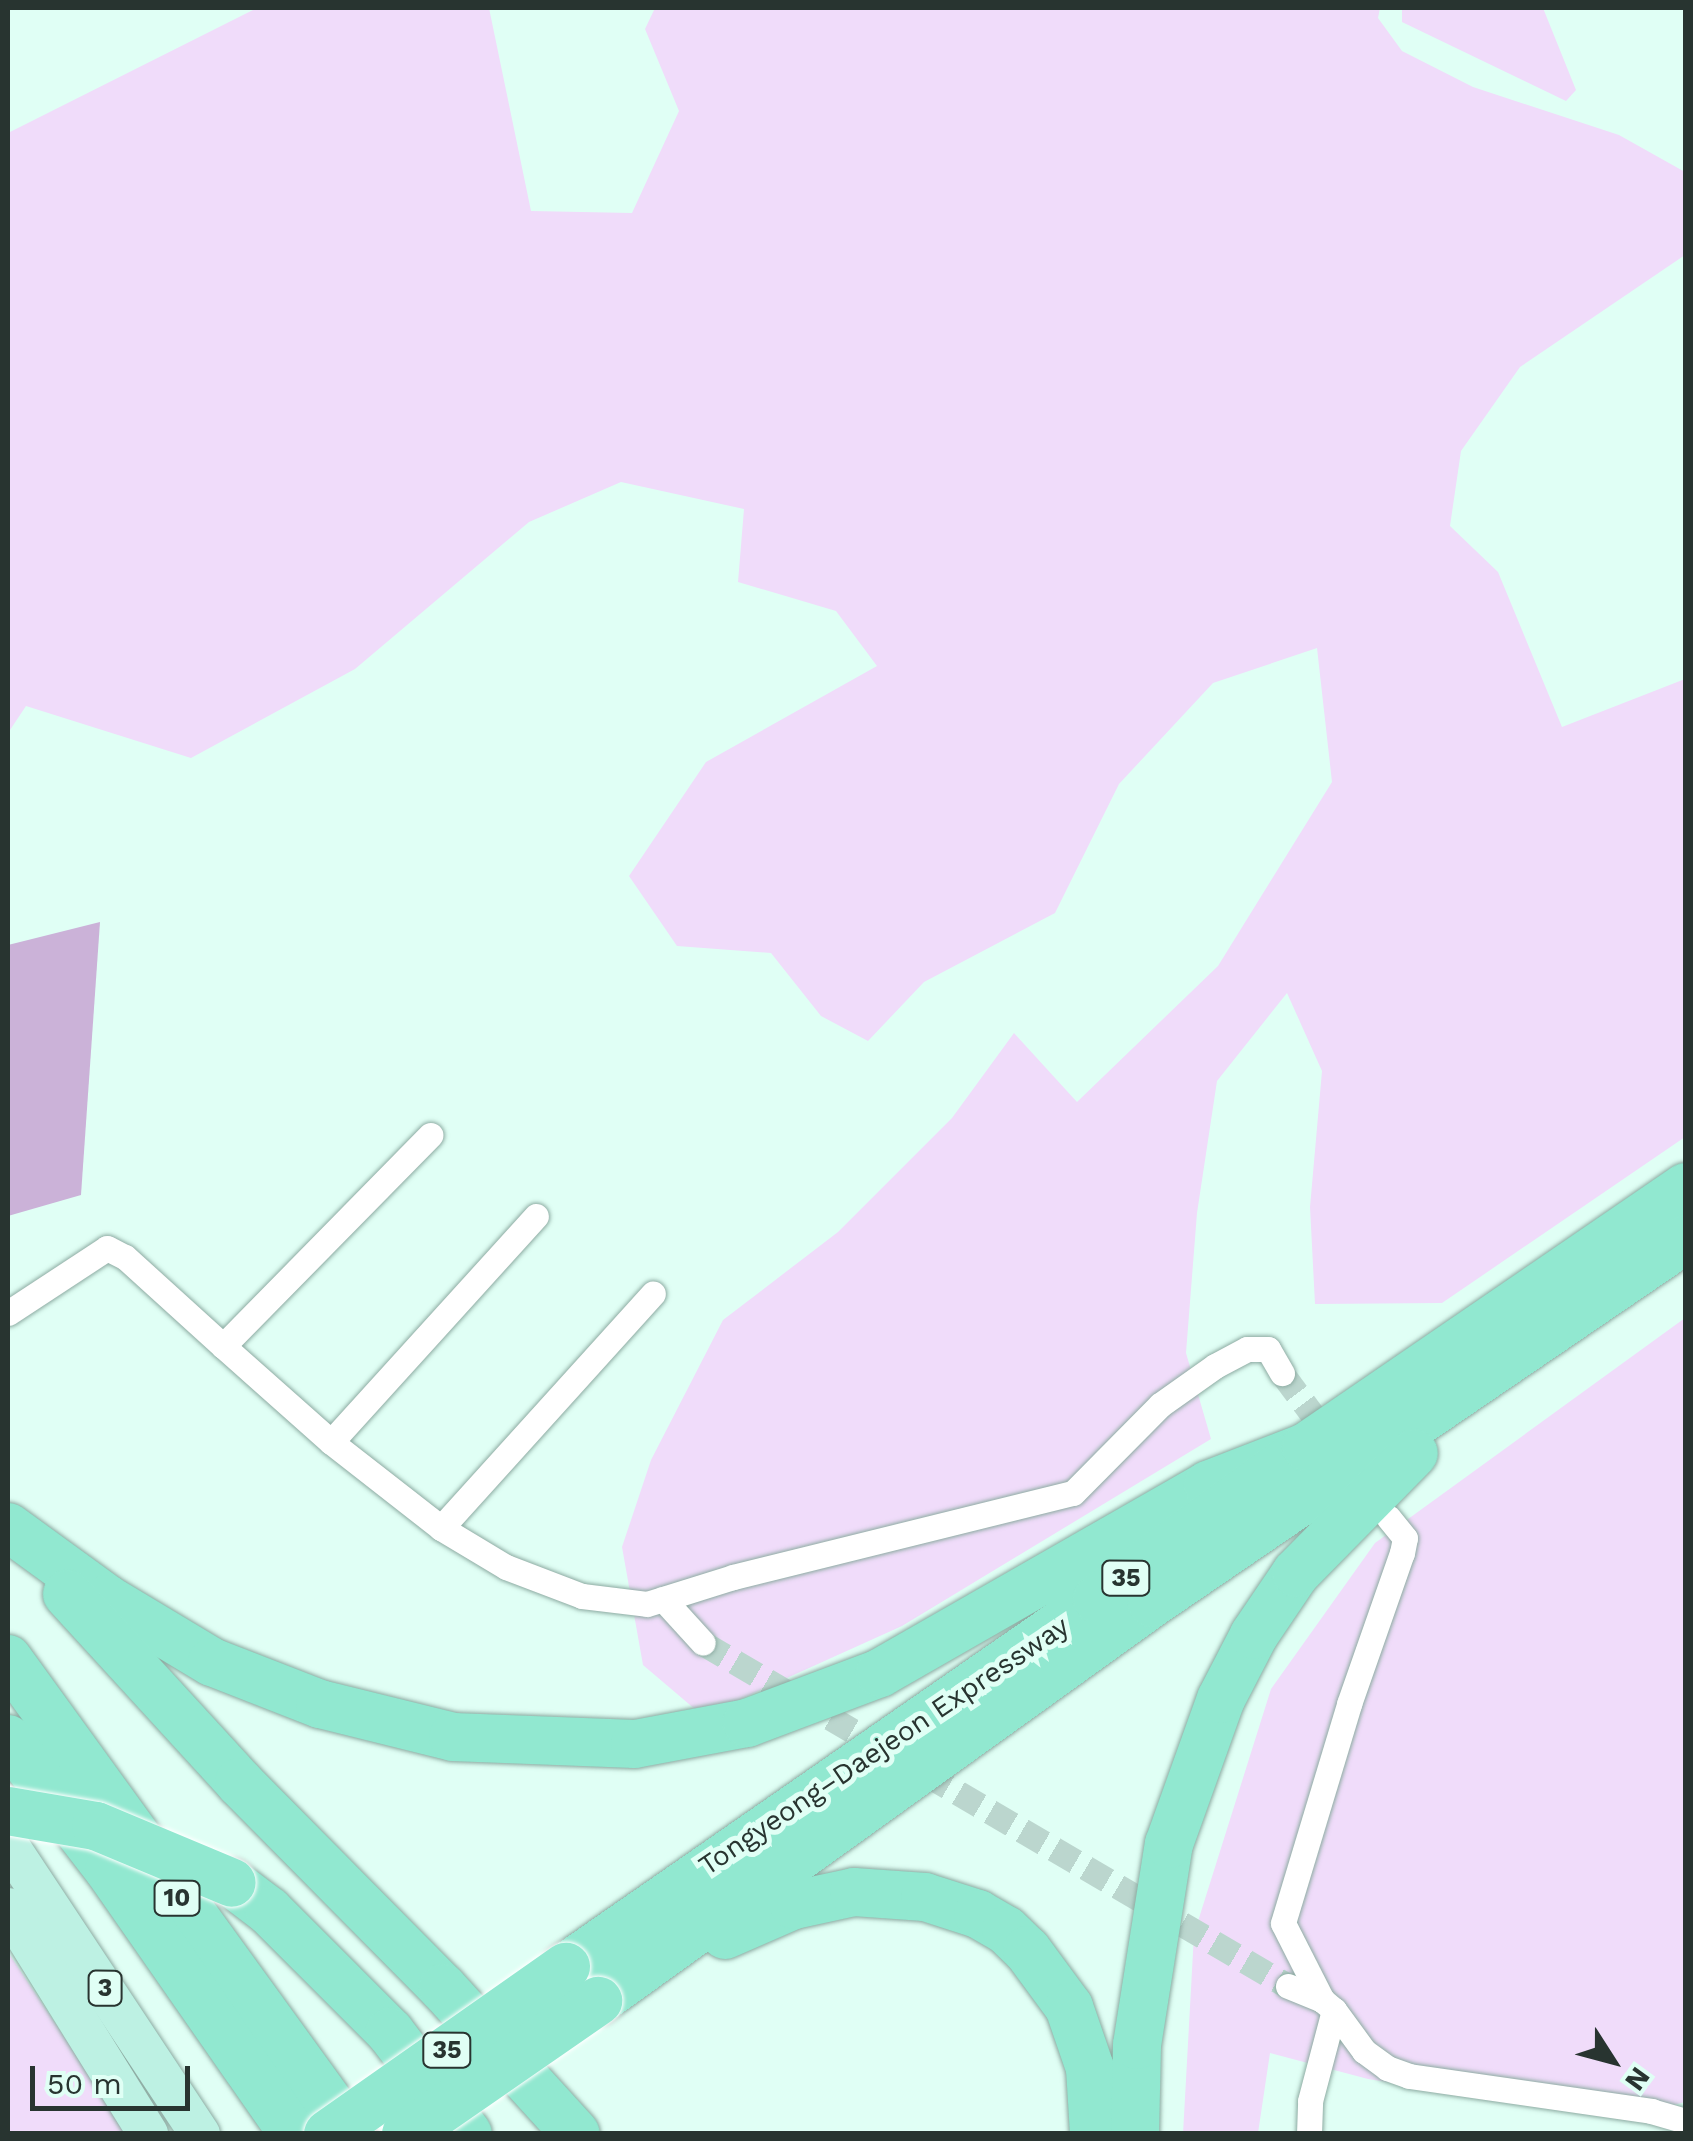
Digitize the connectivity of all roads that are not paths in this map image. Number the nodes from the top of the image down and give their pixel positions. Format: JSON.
{"nodes":[{"id":1,"x":430,"y":1135,"type":"dead end"},
{"id":2,"x":1686,"y":1188,"type":"edge"},
{"id":3,"x":536,"y":1216,"type":"dead end"},
{"id":4,"x":1686,"y":1239,"type":"edge"},
{"id":5,"x":1613,"y":1290,"type":"junction"},
{"id":6,"x":653,"y":1293,"type":"dead end"},
{"id":7,"x":8,"y":1312,"type":"edge"},
{"id":8,"x":223,"y":1346,"type":"junction"},
{"id":9,"x":1282,"y":1373,"type":"tunnel mouth"},
{"id":10,"x":331,"y":1442,"type":"junction"},
{"id":11,"x":1306,"y":1446,"type":"junction"},
{"id":12,"x":1389,"y":1518,"type":"dead end"},
{"id":13,"x":441,"y":1528,"type":"junction"},
{"id":14,"x":8,"y":1529,"type":"edge"},
{"id":15,"x":663,"y":1599,"type":"junction"},
{"id":16,"x":703,"y":1643,"type":"tunnel mouth"},
{"id":17,"x":8,"y":1659,"type":"edge"},
{"id":18,"x":8,"y":1739,"type":"edge"},
{"id":19,"x":8,"y":1811,"type":"edge"},
{"id":20,"x":8,"y":1844,"type":"edge"},
{"id":21,"x":8,"y":1908,"type":"edge"},
{"id":22,"x":1288,"y":1986,"type":"tunnel mouth"},
{"id":23,"x":598,"y":2002,"type":"junction"},
{"id":24,"x":1328,"y":2005,"type":"junction"},
{"id":25,"x":1686,"y":2120,"type":"edge"},
{"id":26,"x":148,"y":2134,"type":"edge"},
{"id":27,"x":200,"y":2134,"type":"edge"},
{"id":28,"x":293,"y":2134,"type":"edge"},
{"id":29,"x":328,"y":2134,"type":"edge"},
{"id":30,"x":352,"y":2134,"type":"edge"},
{"id":31,"x":406,"y":2134,"type":"edge"},
{"id":32,"x":468,"y":2134,"type":"edge"},
{"id":33,"x":576,"y":2134,"type":"edge"},
{"id":34,"x":1094,"y":2134,"type":"edge"},
{"id":35,"x":1135,"y":2134,"type":"edge"},
{"id":36,"x":1308,"y":2134,"type":"edge"}],
"edges":[{"from":1,"to":8,"type":"street"},
{"from":2,"to":11,"type":"highway","name":"Tongyeong–Daejeon Expressway","number":"35"},
{"from":3,"to":10,"type":"street"},
{"from":4,"to":5,"type":"highway","name":"Tongyeong–Daejeon Expressway","number":"35"},
{"from":5,"to":23,"type":"highway","name":"Tongyeong–Daejeon Expressway","number":"35"},
{"from":5,"to":35,"type":"highway"},
{"from":6,"to":13,"type":"street"},
{"from":7,"to":8,"type":"street"},
{"from":8,"to":10,"type":"street"},
{"from":9,"to":15,"type":"street"},
{"from":10,"to":13,"type":"street"},
{"from":11,"to":14,"type":"highway"},
{"from":11,"to":29,"type":"highway","name":"Tongyeong–Daejeon Expressway","number":"35","bridge":true},
{"from":12,"to":24,"type":"street"},
{"from":13,"to":15,"type":"street"},
{"from":14,"to":33,"type":"highway"},
{"from":15,"to":16,"type":"street"},
{"from":17,"to":30,"type":"highway","number":"10"},
{"from":18,"to":28,"type":"highway","number":"10"},
{"from":19,"to":32,"type":"highway","bridge":true},
{"from":20,"to":27,"type":"main road","number":"3"},
{"from":21,"to":26,"type":"main road","number":"3"},
{"from":22,"to":24,"type":"street"},
{"from":23,"to":31,"type":"highway","name":"Tongyeong–Daejeon Expressway","number":"35","bridge":true},
{"from":23,"to":34,"type":"highway"},
{"from":24,"to":25,"type":"street"},
{"from":24,"to":36,"type":"street"}]}
